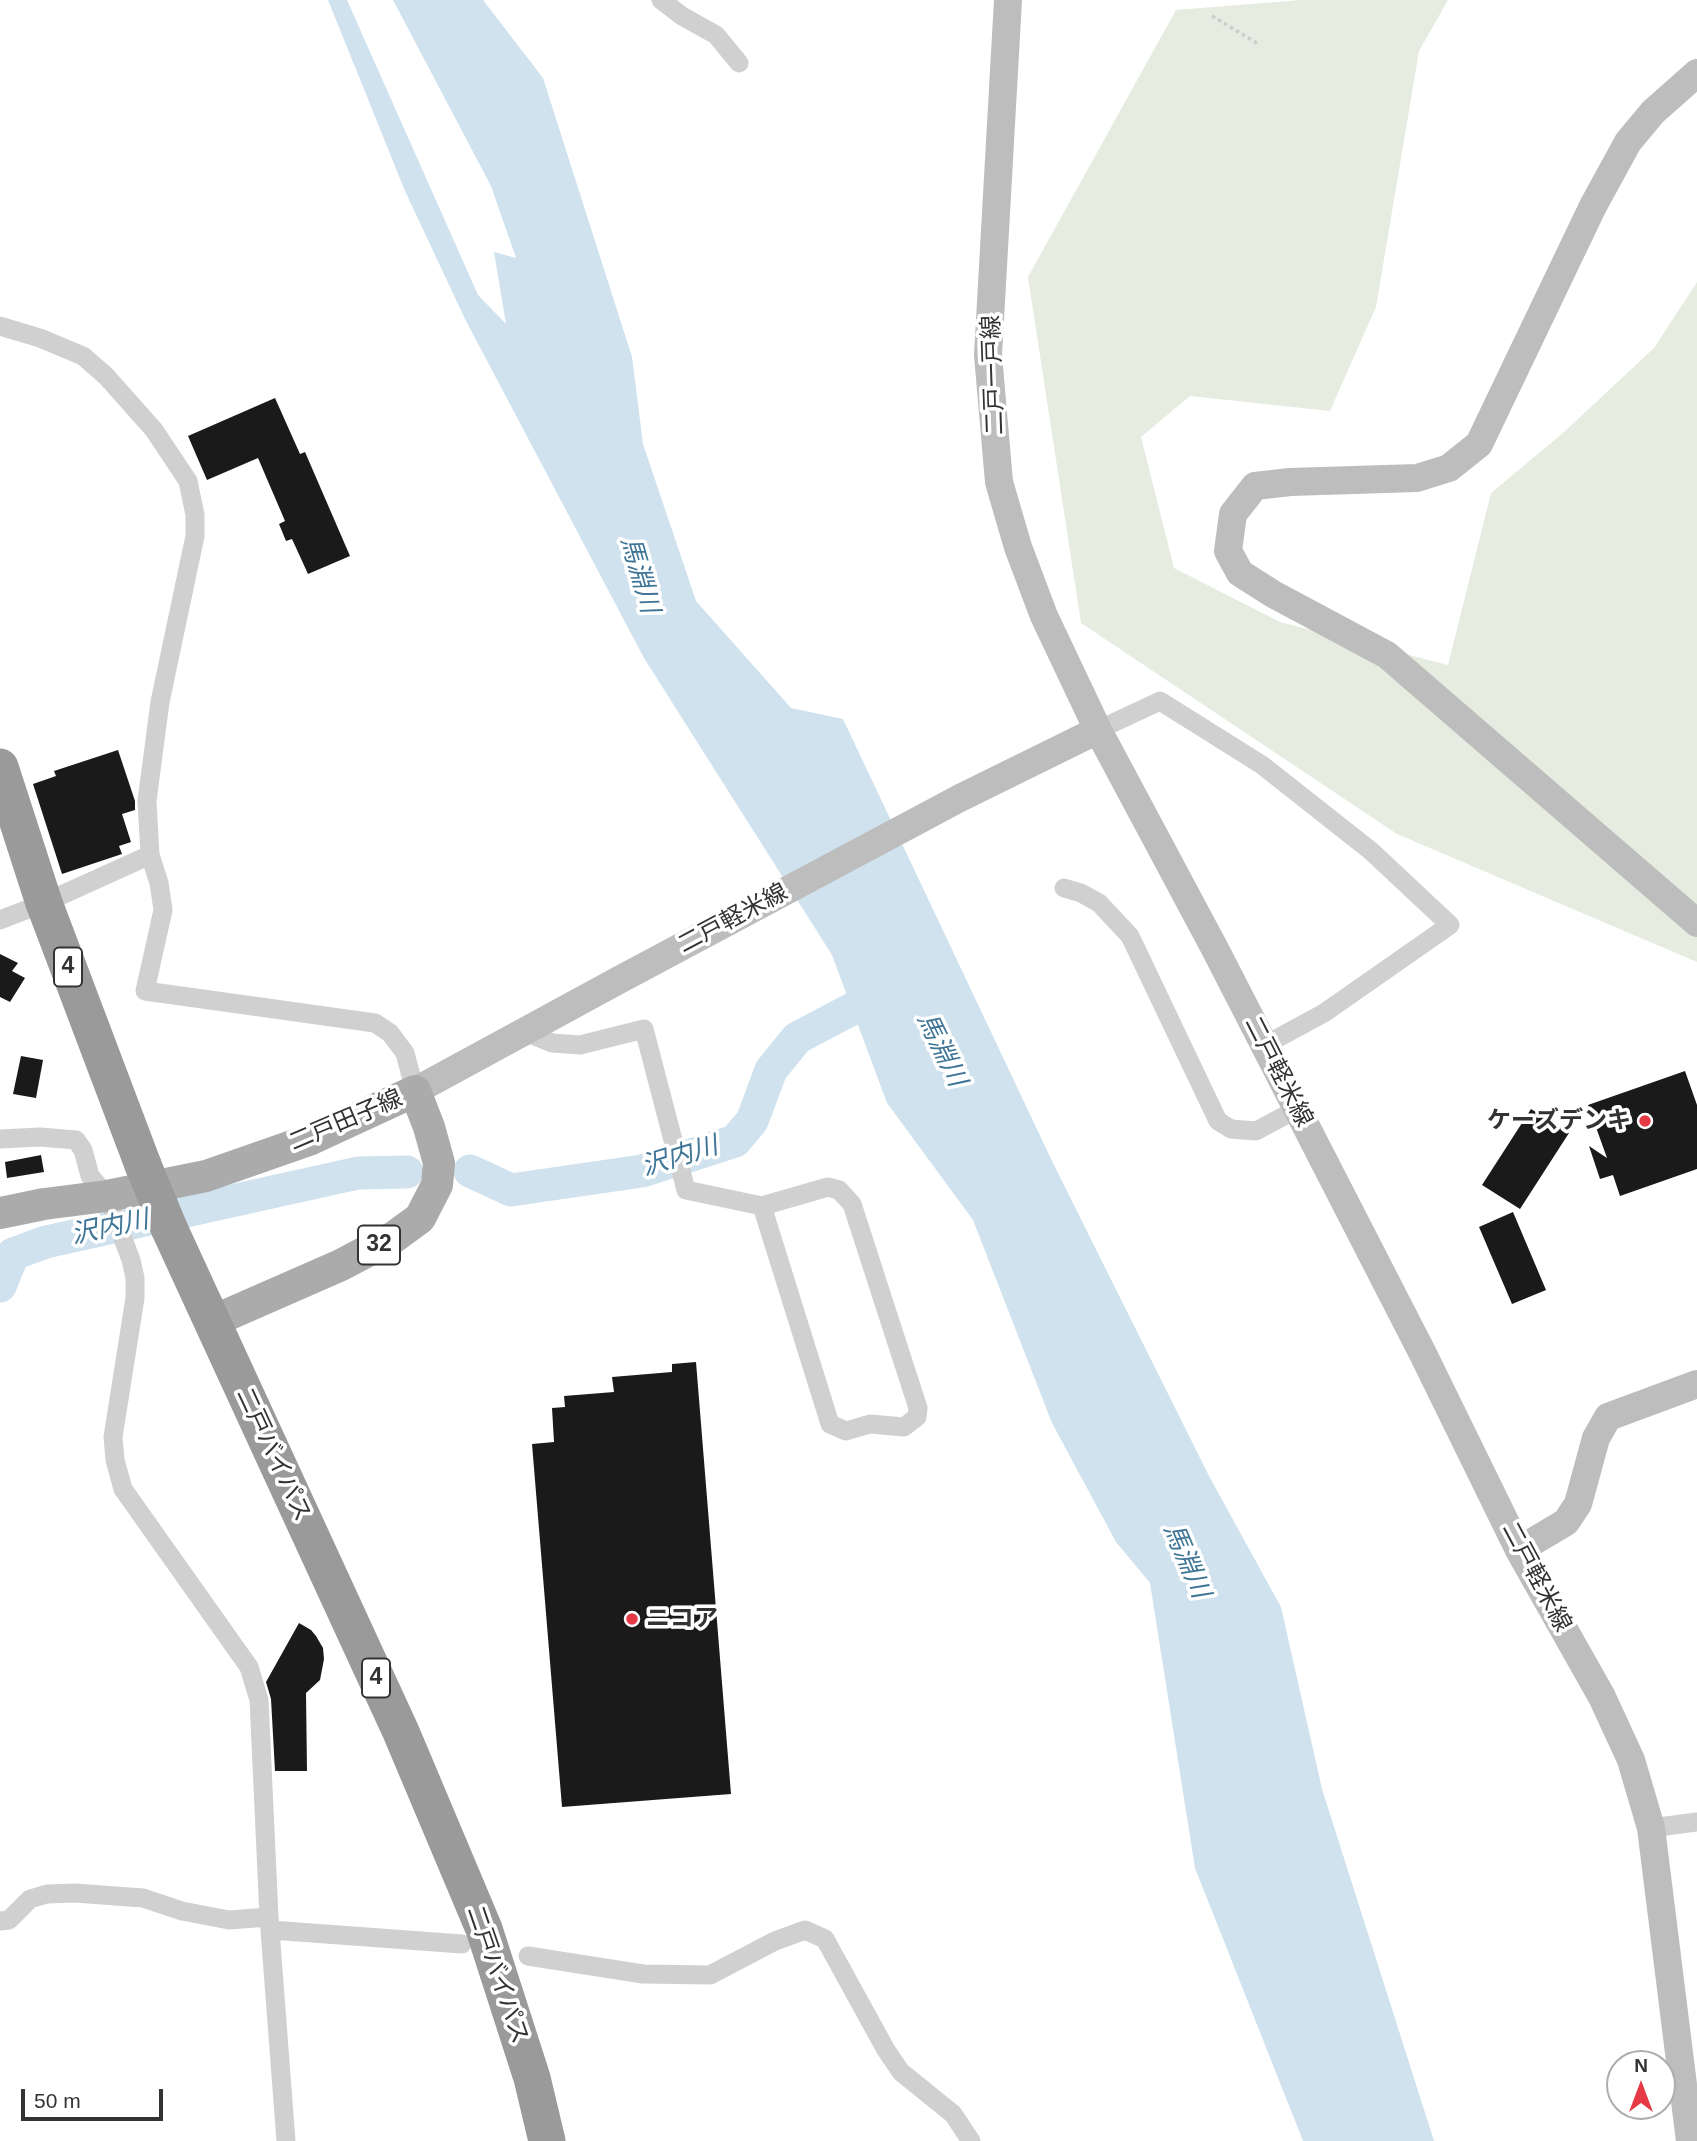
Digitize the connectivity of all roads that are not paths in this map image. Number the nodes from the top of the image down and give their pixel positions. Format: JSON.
{"nodes":[{"id":1,"x":661,"y":0,"type":"edge"},
{"id":2,"x":1008,"y":0,"type":"edge"},
{"id":3,"x":739,"y":63,"type":"dead end"},
{"id":4,"x":1697,"y":73,"type":"edge"},
{"id":5,"x":0,"y":326,"type":"edge"},
{"id":6,"x":1098,"y":730,"type":"junction"},
{"id":7,"x":0,"y":767,"type":"edge"},
{"id":8,"x":150,"y":855,"type":"junction"},
{"id":9,"x":1064,"y":888,"type":"dead end"},
{"id":10,"x":44,"y":903,"type":"junction"},
{"id":11,"x":0,"y":920,"type":"edge"},
{"id":12,"x":1697,"y":923,"type":"edge"},
{"id":13,"x":526,"y":1031,"type":"junction"},
{"id":14,"x":1265,"y":1045,"type":"junction"},
{"id":15,"x":415,"y":1091,"type":"junction"},
{"id":16,"x":1297,"y":1109,"type":"junction"},
{"id":17,"x":0,"y":1139,"type":"edge"},
{"id":18,"x":107,"y":1196,"type":"junction"},
{"id":19,"x":762,"y":1206,"type":"junction"},
{"id":20,"x":0,"y":1213,"type":"edge"},
{"id":21,"x":211,"y":1322,"type":"junction"},
{"id":22,"x":1697,"y":1384,"type":"edge"},
{"id":23,"x":1519,"y":1550,"type":"junction"},
{"id":24,"x":1697,"y":1822,"type":"edge"},
{"id":25,"x":1651,"y":1828,"type":"junction"},
{"id":26,"x":0,"y":1921,"type":"edge"},
{"id":27,"x":270,"y":1923,"type":"junction"},
{"id":28,"x":462,"y":1944,"type":"dead end"},
{"id":29,"x":528,"y":1956,"type":"dead end"},
{"id":30,"x":286,"y":2141,"type":"edge"},
{"id":31,"x":547,"y":2141,"type":"edge"},
{"id":32,"x":971,"y":2141,"type":"edge"},
{"id":33,"x":1690,"y":2141,"type":"edge"}],
"edges":[{"from":1,"to":3,"type":"street"},
{"from":2,"to":6,"type":"main road","name":"二戸一戸線"},
{"from":4,"to":12,"type":"main road"},
{"from":5,"to":8,"type":"street"},
{"from":6,"to":13,"type":"main road","name":"二戸軽米線"},
{"from":6,"to":14,"type":"main road","name":"二戸軽米線"},
{"from":6,"to":14,"type":"street"},
{"from":7,"to":10,"type":"highway","name":"二戸バイパス","number":"4"},
{"from":8,"to":10,"type":"street"},
{"from":8,"to":15,"type":"street"},
{"from":9,"to":16,"type":"street"},
{"from":10,"to":11,"type":"street"},
{"from":10,"to":21,"type":"highway","name":"二戸バイパス","number":"4","bridge":true},
{"from":13,"to":15,"type":"main road","name":"二戸軽米線"},
{"from":13,"to":19,"type":"street"},
{"from":14,"to":16,"type":"main road","name":"二戸軽米線"},
{"from":15,"to":18,"type":"main road","name":"二戸田子線"},
{"from":15,"to":21,"type":"main road","name":"二戸田子線","number":"32"},
{"from":16,"to":23,"type":"main road","name":"二戸軽米線"},
{"from":17,"to":18,"type":"street"},
{"from":18,"to":20,"type":"main road","name":"二戸田子線"},
{"from":18,"to":27,"type":"street"},
{"from":19,"to":19,"type":"street"},
{"from":21,"to":31,"type":"highway","name":"二戸バイパス","number":"4"},
{"from":22,"to":23,"type":"main road"},
{"from":23,"to":25,"type":"main road","name":"二戸軽米線"},
{"from":24,"to":25,"type":"street"},
{"from":25,"to":33,"type":"main road","name":"二戸軽米線"},
{"from":26,"to":27,"type":"street"},
{"from":27,"to":28,"type":"street"},
{"from":27,"to":30,"type":"street"},
{"from":29,"to":32,"type":"street"}]}
